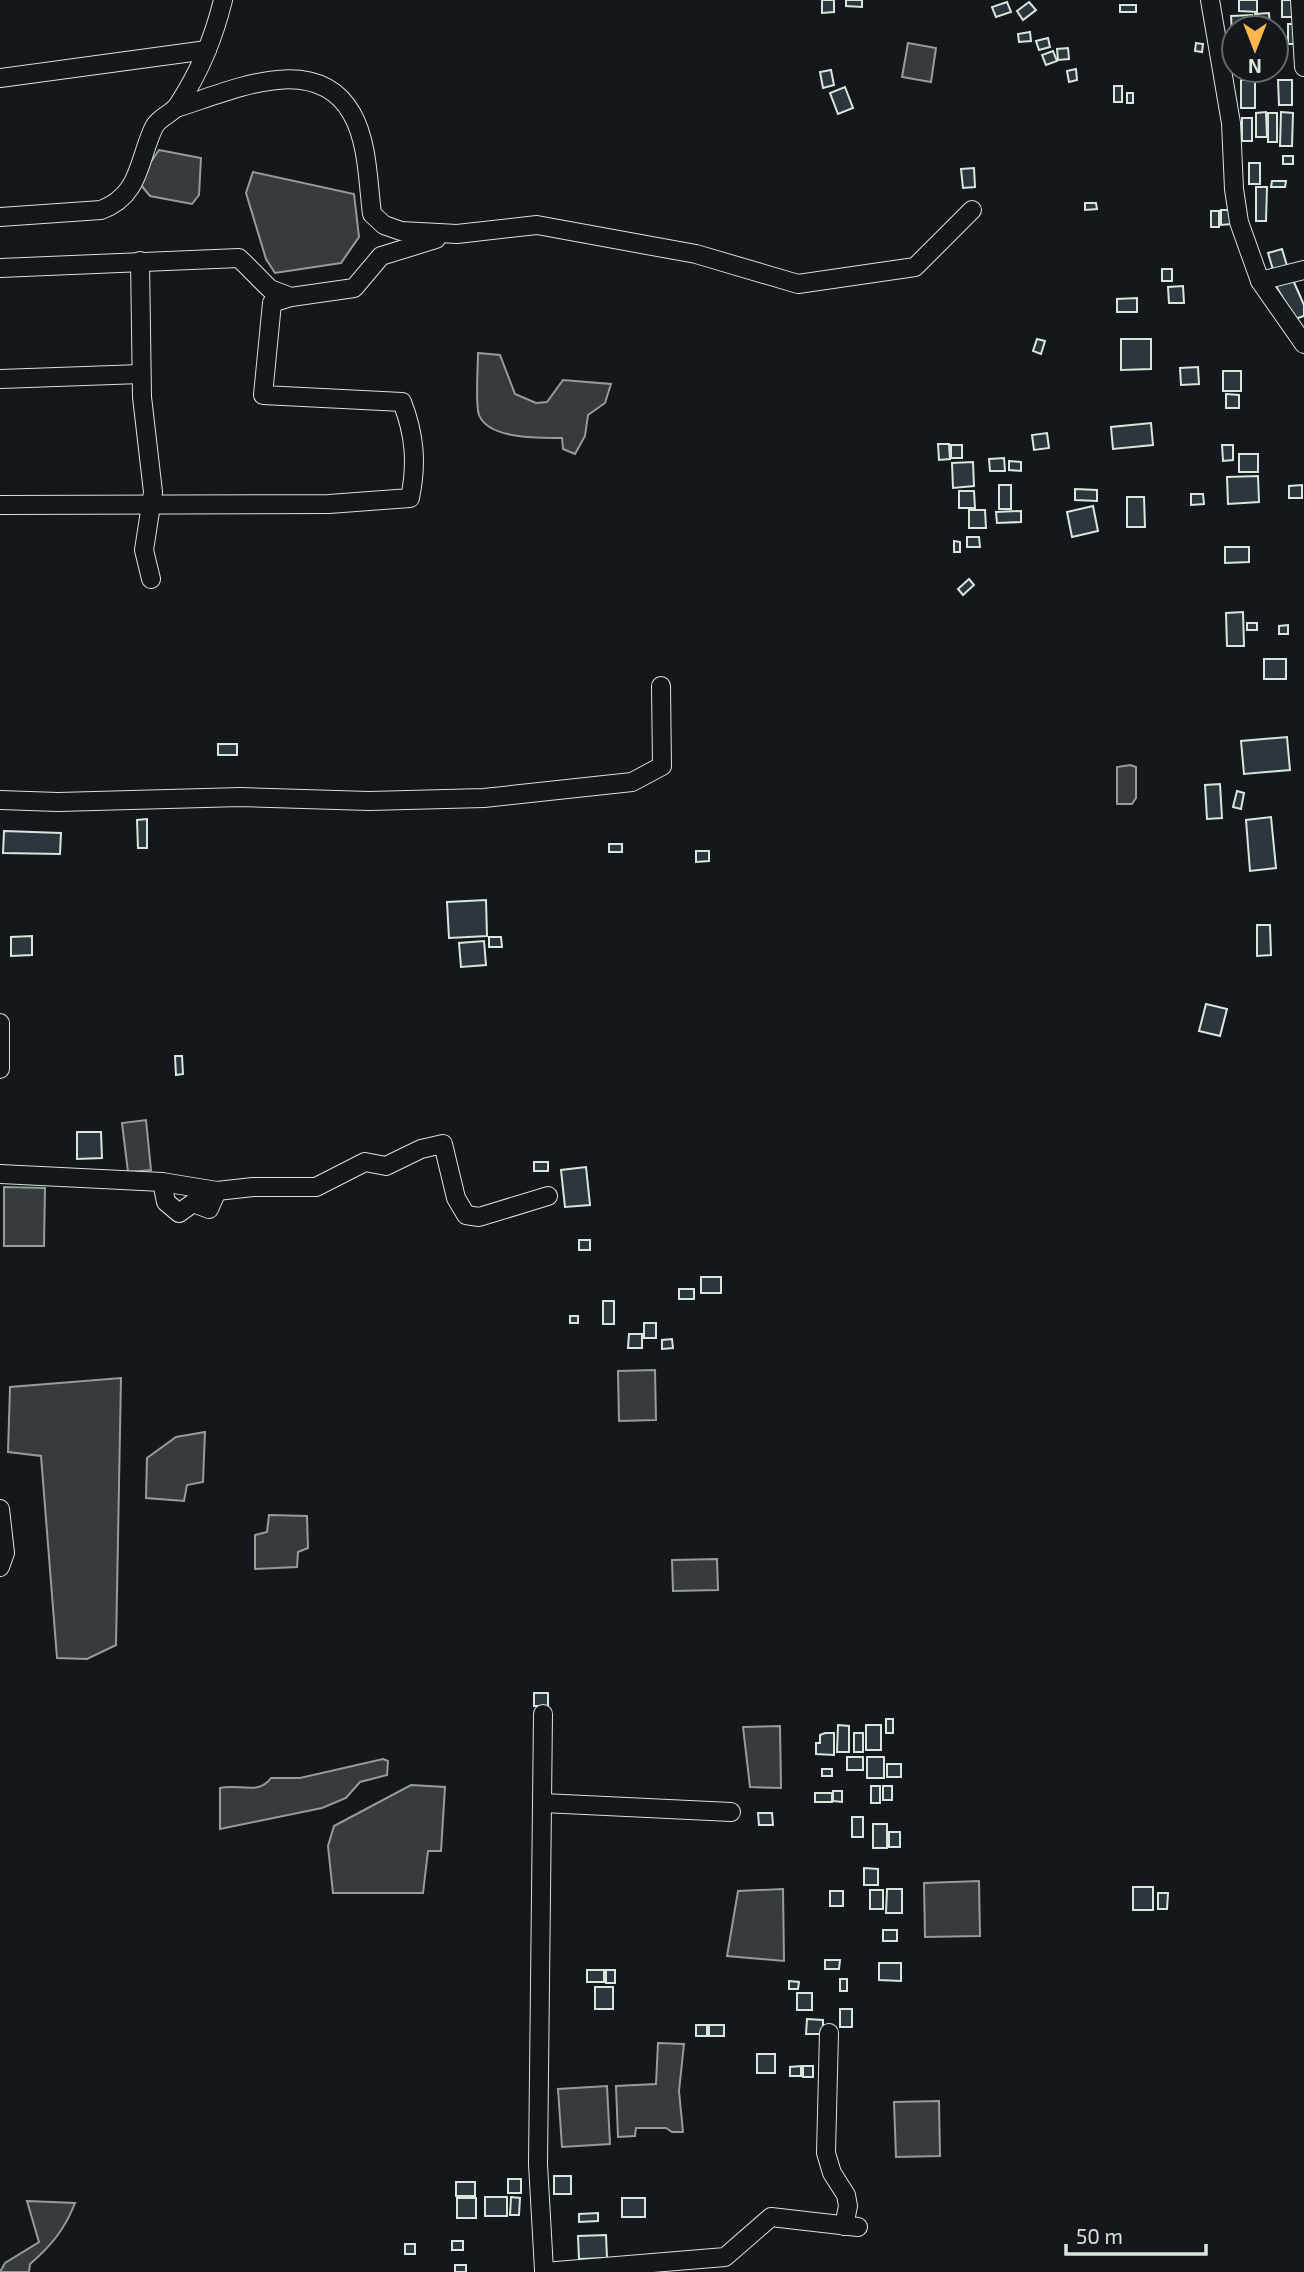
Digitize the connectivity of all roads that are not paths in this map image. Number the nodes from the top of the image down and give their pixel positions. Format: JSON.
{"nodes":[{"id":1,"x":223,"y":0,"type":"edge"},
{"id":2,"x":1210,"y":0,"type":"edge"},
{"id":3,"x":1300,"y":0,"type":"edge"},
{"id":4,"x":207,"y":50,"type":"junction"},
{"id":5,"x":1304,"y":67,"type":"edge"},
{"id":6,"x":0,"y":78,"type":"edge"},
{"id":7,"x":176,"y":108,"type":"junction"},
{"id":8,"x":972,"y":210,"type":"dead end"},
{"id":9,"x":0,"y":217,"type":"edge"},
{"id":10,"x":457,"y":234,"type":"junction"},
{"id":11,"x":140,"y":261,"type":"junction"},
{"id":12,"x":0,"y":268,"type":"edge"},
{"id":13,"x":1304,"y":270,"type":"edge"},
{"id":14,"x":1260,"y":281,"type":"junction"},
{"id":15,"x":291,"y":297,"type":"junction"},
{"id":16,"x":1304,"y":344,"type":"edge"},
{"id":17,"x":141,"y":374,"type":"junction"},
{"id":18,"x":0,"y":379,"type":"edge"},
{"id":19,"x":151,"y":503,"type":"junction"},
{"id":20,"x":0,"y":505,"type":"edge"},
{"id":21,"x":151,"y":579,"type":"dead end"},
{"id":22,"x":661,"y":686,"type":"dead end"},
{"id":23,"x":0,"y":800,"type":"edge"},
{"id":24,"x":0,"y":1023,"type":"edge"},
{"id":25,"x":0,"y":1069,"type":"edge"},
{"id":26,"x":0,"y":1174,"type":"edge"},
{"id":27,"x":162,"y":1182,"type":"junction"},
{"id":28,"x":217,"y":1191,"type":"junction"},
{"id":29,"x":548,"y":1196,"type":"dead end"},
{"id":30,"x":0,"y":1509,"type":"edge"},
{"id":31,"x":0,"y":1567,"type":"edge"},
{"id":32,"x":543,"y":1714,"type":"dead end"},
{"id":33,"x":543,"y":1803,"type":"junction"},
{"id":34,"x":731,"y":1812,"type":"dead end"},
{"id":35,"x":829,"y":2033,"type":"dead end"},
{"id":36,"x":544,"y":2271,"type":"edge"}],
"edges":[{"from":1,"to":4,"type":"street"},
{"from":2,"to":14,"type":"street"},
{"from":3,"to":5,"type":"street"},
{"from":4,"to":6,"type":"street"},
{"from":4,"to":7,"type":"street"},
{"from":7,"to":9,"type":"street"},
{"from":7,"to":10,"type":"street"},
{"from":8,"to":10,"type":"street"},
{"from":10,"to":15,"type":"street"},
{"from":11,"to":12,"type":"street"},
{"from":11,"to":15,"type":"street"},
{"from":11,"to":17,"type":"street"},
{"from":13,"to":14,"type":"street"},
{"from":14,"to":16,"type":"street"},
{"from":15,"to":19,"type":"street"},
{"from":17,"to":18,"type":"street"},
{"from":17,"to":19,"type":"street"},
{"from":19,"to":20,"type":"street"},
{"from":19,"to":21,"type":"street"},
{"from":22,"to":23,"type":"street"},
{"from":24,"to":25,"type":"street"},
{"from":26,"to":27,"type":"street"},
{"from":27,"to":28,"type":"street"},
{"from":27,"to":28,"type":"street"},
{"from":28,"to":29,"type":"street"},
{"from":30,"to":31,"type":"street"},
{"from":32,"to":33,"type":"street"},
{"from":33,"to":34,"type":"street"},
{"from":33,"to":36,"type":"street"},
{"from":35,"to":36,"type":"street"}]}
